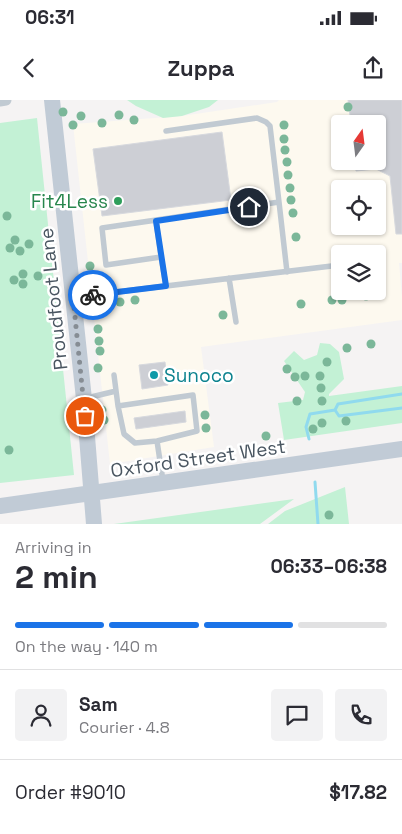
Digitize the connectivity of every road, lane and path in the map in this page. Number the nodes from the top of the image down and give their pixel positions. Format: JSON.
{"nodes":[{"id":1,"x":6,"y":100,"type":"edge"},
{"id":2,"x":52,"y":100,"type":"edge"},
{"id":3,"x":0,"y":101,"type":"edge"},
{"id":4,"x":166,"y":131,"type":"dead end"},
{"id":5,"x":279,"y":202,"type":"junction"},
{"id":6,"x":156,"y":221,"type":"junction"},
{"id":7,"x":161,"y":257,"type":"junction"},
{"id":8,"x":331,"y":266,"type":"edge"},
{"id":9,"x":287,"y":272,"type":"junction"},
{"id":10,"x":230,"y":278,"type":"junction"},
{"id":11,"x":166,"y":286,"type":"junction"},
{"id":12,"x":73,"y":297,"type":"junction"},
{"id":13,"x":236,"y":322,"type":"dead end"},
{"id":14,"x":114,"y":374,"type":"dead end"},
{"id":15,"x":116,"y":391,"type":"junction"},
{"id":16,"x":84,"y":399,"type":"junction"},
{"id":17,"x":118,"y":406,"type":"junction"},
{"id":18,"x":157,"y":441,"type":"junction"},
{"id":19,"x":402,"y":449,"type":"edge"},
{"id":20,"x":163,"y":483,"type":"junction"},
{"id":21,"x":91,"y":493,"type":"junction"},
{"id":22,"x":0,"y":506,"type":"edge"},
{"id":23,"x":94,"y":524,"type":"edge"}],
"edges":[{"from":1,"to":3,"type":"street"},
{"from":2,"to":12,"type":"street","name":"Proudfoot Lane"},
{"from":4,"to":5,"type":"lane"},
{"from":5,"to":6,"type":"lane"},
{"from":5,"to":9,"type":"lane"},
{"from":6,"to":7,"type":"lane"},
{"from":6,"to":7,"type":"lane"},
{"from":7,"to":11,"type":"lane"},
{"from":8,"to":9,"type":"lane"},
{"from":9,"to":10,"type":"lane"},
{"from":10,"to":11,"type":"lane"},
{"from":10,"to":13,"type":"lane"},
{"from":11,"to":12,"type":"lane"},
{"from":12,"to":16,"type":"street","name":"Proudfoot Lane"},
{"from":14,"to":15,"type":"lane"},
{"from":15,"to":16,"type":"lane"},
{"from":15,"to":17,"type":"lane"},
{"from":16,"to":21,"type":"street","name":"Proudfoot Lane"},
{"from":17,"to":18,"type":"lane"},
{"from":17,"to":18,"type":"lane"},
{"from":18,"to":20,"type":"lane"},
{"from":19,"to":20,"type":"street","name":"Oxford Street West"},
{"from":20,"to":21,"type":"street","name":"Oxford Street West"},
{"from":21,"to":22,"type":"street","name":"Oxford Street West"},
{"from":21,"to":23,"type":"street","name":"Proudfoot Lane"}]}
